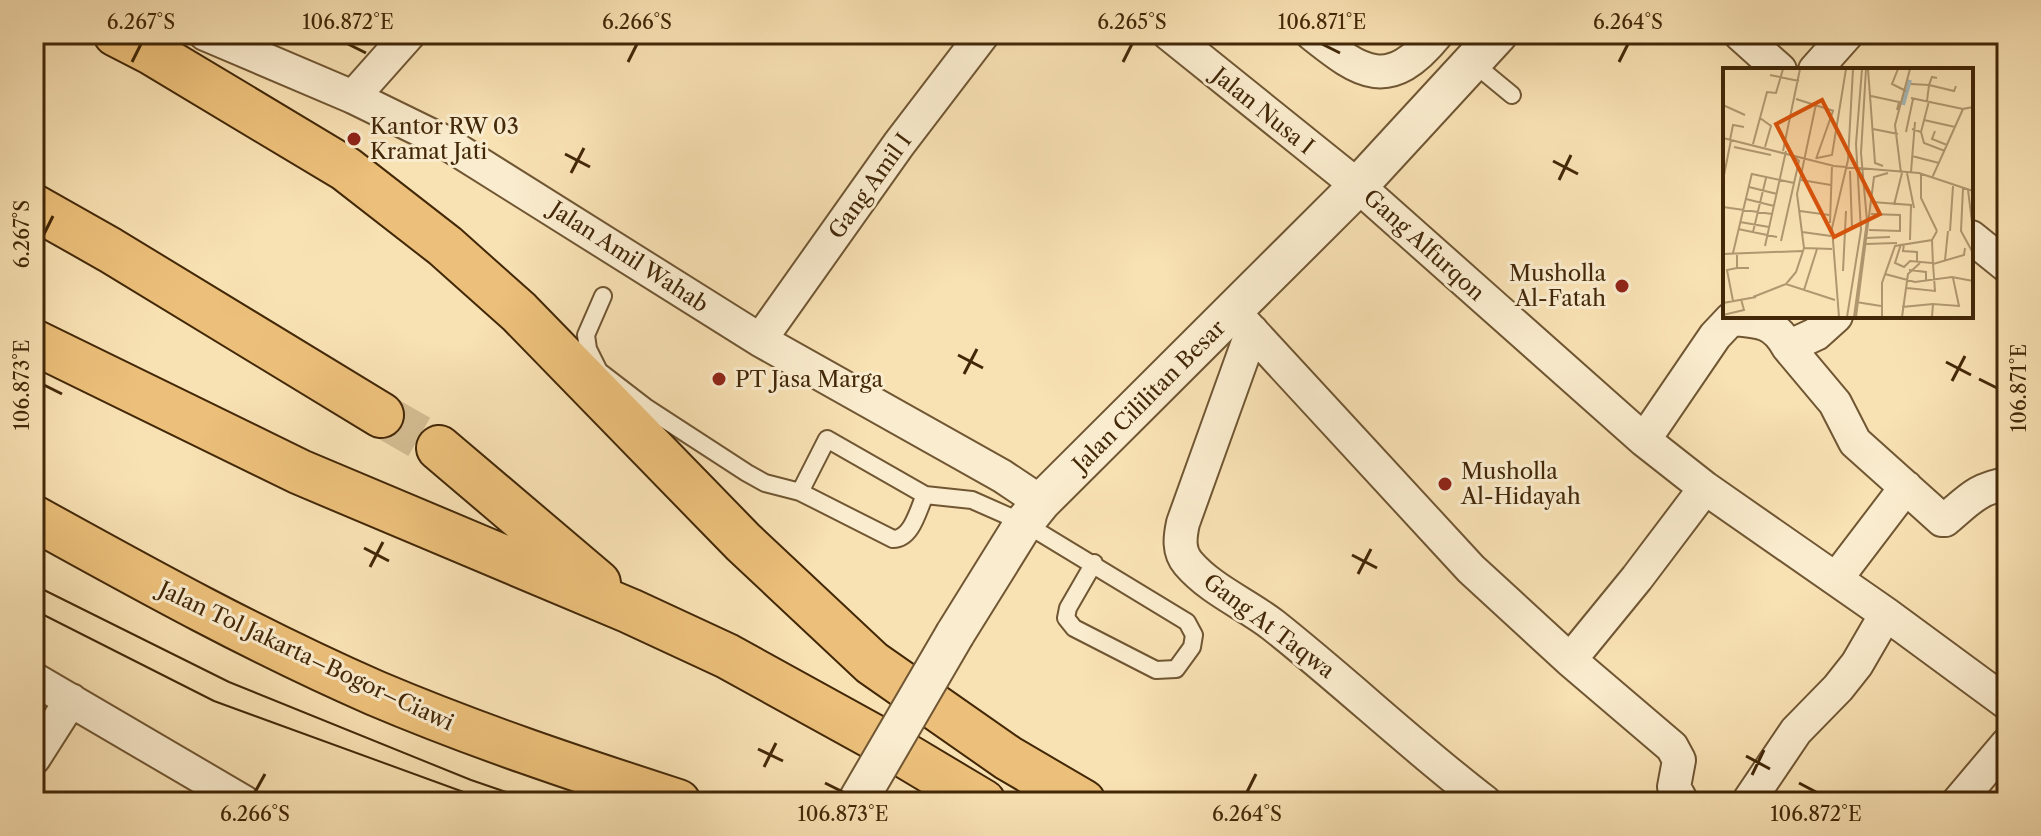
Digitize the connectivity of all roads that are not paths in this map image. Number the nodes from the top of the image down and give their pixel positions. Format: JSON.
{"nodes":[{"id":1,"x":116,"y":34,"type":"edge"},
{"id":2,"x":205,"y":34,"type":"edge"},
{"id":3,"x":409,"y":34,"type":"edge"},
{"id":4,"x":983,"y":34,"type":"edge"},
{"id":5,"x":1169,"y":34,"type":"edge"},
{"id":6,"x":1312,"y":34,"type":"edge"},
{"id":7,"x":1437,"y":34,"type":"edge"},
{"id":8,"x":1498,"y":34,"type":"edge"},
{"id":9,"x":1740,"y":34,"type":"edge"},
{"id":10,"x":1847,"y":34,"type":"edge"},
{"id":11,"x":1472,"y":62,"type":"junction"},
{"id":12,"x":1778,"y":68,"type":"edge"},
{"id":13,"x":1817,"y":68,"type":"edge"},
{"id":14,"x":1512,"y":95,"type":"dead end"},
{"id":15,"x":353,"y":97,"type":"junction"},
{"id":16,"x":1358,"y":186,"type":"junction"},
{"id":17,"x":34,"y":207,"type":"edge"},
{"id":18,"x":1973,"y":239,"type":"edge"},
{"id":19,"x":2007,"y":266,"type":"edge"},
{"id":20,"x":603,"y":296,"type":"dead end"},
{"id":21,"x":1834,"y":318,"type":"edge"},
{"id":22,"x":1243,"y":322,"type":"junction"},
{"id":23,"x":760,"y":340,"type":"junction"},
{"id":24,"x":34,"y":342,"type":"edge"},
{"id":25,"x":1788,"y":347,"type":"junction"},
{"id":26,"x":381,"y":415,"type":"tunnel mouth"},
{"id":27,"x":1644,"y":440,"type":"junction"},
{"id":28,"x":439,"y":448,"type":"tunnel mouth"},
{"id":29,"x":2007,"y":484,"type":"edge"},
{"id":30,"x":1906,"y":487,"type":"junction"},
{"id":31,"x":1705,"y":488,"type":"junction"},
{"id":32,"x":800,"y":492,"type":"junction"},
{"id":33,"x":925,"y":495,"type":"junction"},
{"id":34,"x":1032,"y":512,"type":"junction"},
{"id":35,"x":34,"y":518,"type":"edge"},
{"id":36,"x":1094,"y":563,"type":"junction"},
{"id":37,"x":1836,"y":579,"type":"junction"},
{"id":38,"x":630,"y":611,"type":"junction"},
{"id":39,"x":1886,"y":614,"type":"junction"},
{"id":40,"x":1570,"y":660,"type":"junction"},
{"id":41,"x":34,"y":679,"type":"edge"},
{"id":42,"x":71,"y":700,"type":"junction"},
{"id":43,"x":2007,"y":703,"type":"edge"},
{"id":44,"x":2007,"y":744,"type":"edge"},
{"id":45,"x":34,"y":758,"type":"edge"},
{"id":46,"x":237,"y":800,"type":"edge"},
{"id":47,"x":678,"y":802,"type":"edge"},
{"id":48,"x":857,"y":802,"type":"edge"},
{"id":49,"x":983,"y":802,"type":"edge"},
{"id":50,"x":1083,"y":802,"type":"edge"},
{"id":51,"x":1485,"y":802,"type":"edge"},
{"id":52,"x":1682,"y":802,"type":"edge"},
{"id":53,"x":1748,"y":802,"type":"edge"},
{"id":54,"x":1958,"y":802,"type":"edge"}],
"edges":[{"from":1,"to":50,"type":"highway"},
{"from":2,"to":15,"type":"street","name":"Jalan Amil Wahab"},
{"from":3,"to":15,"type":"street"},
{"from":4,"to":23,"type":"street","name":"Gang Amil I"},
{"from":5,"to":16,"type":"street","name":"Jalan Nusa I"},
{"from":6,"to":7,"type":"street"},
{"from":8,"to":11,"type":"street","name":"Jalan Cililitan Besar"},
{"from":9,"to":12,"type":"street"},
{"from":10,"to":13,"type":"street"},
{"from":11,"to":14,"type":"lane"},
{"from":11,"to":16,"type":"street","name":"Jalan Cililitan Besar"},
{"from":15,"to":23,"type":"street","name":"Jalan Amil Wahab"},
{"from":16,"to":22,"type":"street","name":"Jalan Cililitan Besar"},
{"from":16,"to":27,"type":"street","name":"Gang Alfurqon"},
{"from":17,"to":26,"type":"highway"},
{"from":18,"to":19,"type":"street"},
{"from":20,"to":32,"type":"lane"},
{"from":21,"to":25,"type":"street"},
{"from":22,"to":34,"type":"street","name":"Jalan Cililitan Besar"},
{"from":22,"to":40,"type":"street"},
{"from":22,"to":51,"type":"street","name":"Gang At Taqwa"},
{"from":23,"to":34,"type":"street","name":"Jalan Amil Wahab"},
{"from":24,"to":38,"type":"highway"},
{"from":25,"to":27,"type":"street"},
{"from":25,"to":30,"type":"street"},
{"from":27,"to":31,"type":"street","name":"Gang Alfurqon"},
{"from":28,"to":38,"type":"highway"},
{"from":29,"to":30,"type":"street"},
{"from":30,"to":37,"type":"street"},
{"from":31,"to":37,"type":"street","name":"Gang Alfurqon"},
{"from":31,"to":40,"type":"street"},
{"from":32,"to":33,"type":"lane"},
{"from":32,"to":33,"type":"lane"},
{"from":33,"to":34,"type":"lane"},
{"from":34,"to":36,"type":"lane"},
{"from":34,"to":48,"type":"street","name":"Jalan Cililitan Besar","bridge":true},
{"from":35,"to":47,"type":"highway","name":"Jalan Tol Jakarta–Bogor–Ciawi"},
{"from":36,"to":36,"type":"lane"},
{"from":37,"to":39,"type":"street","name":"Gang Alfurqon"},
{"from":38,"to":49,"type":"highway"},
{"from":39,"to":43,"type":"street","name":"Gang Alfurqon"},
{"from":39,"to":53,"type":"street"},
{"from":40,"to":52,"type":"street"},
{"from":41,"to":42,"type":"street"},
{"from":42,"to":45,"type":"street"},
{"from":42,"to":46,"type":"street"},
{"from":44,"to":54,"type":"street"}]}
